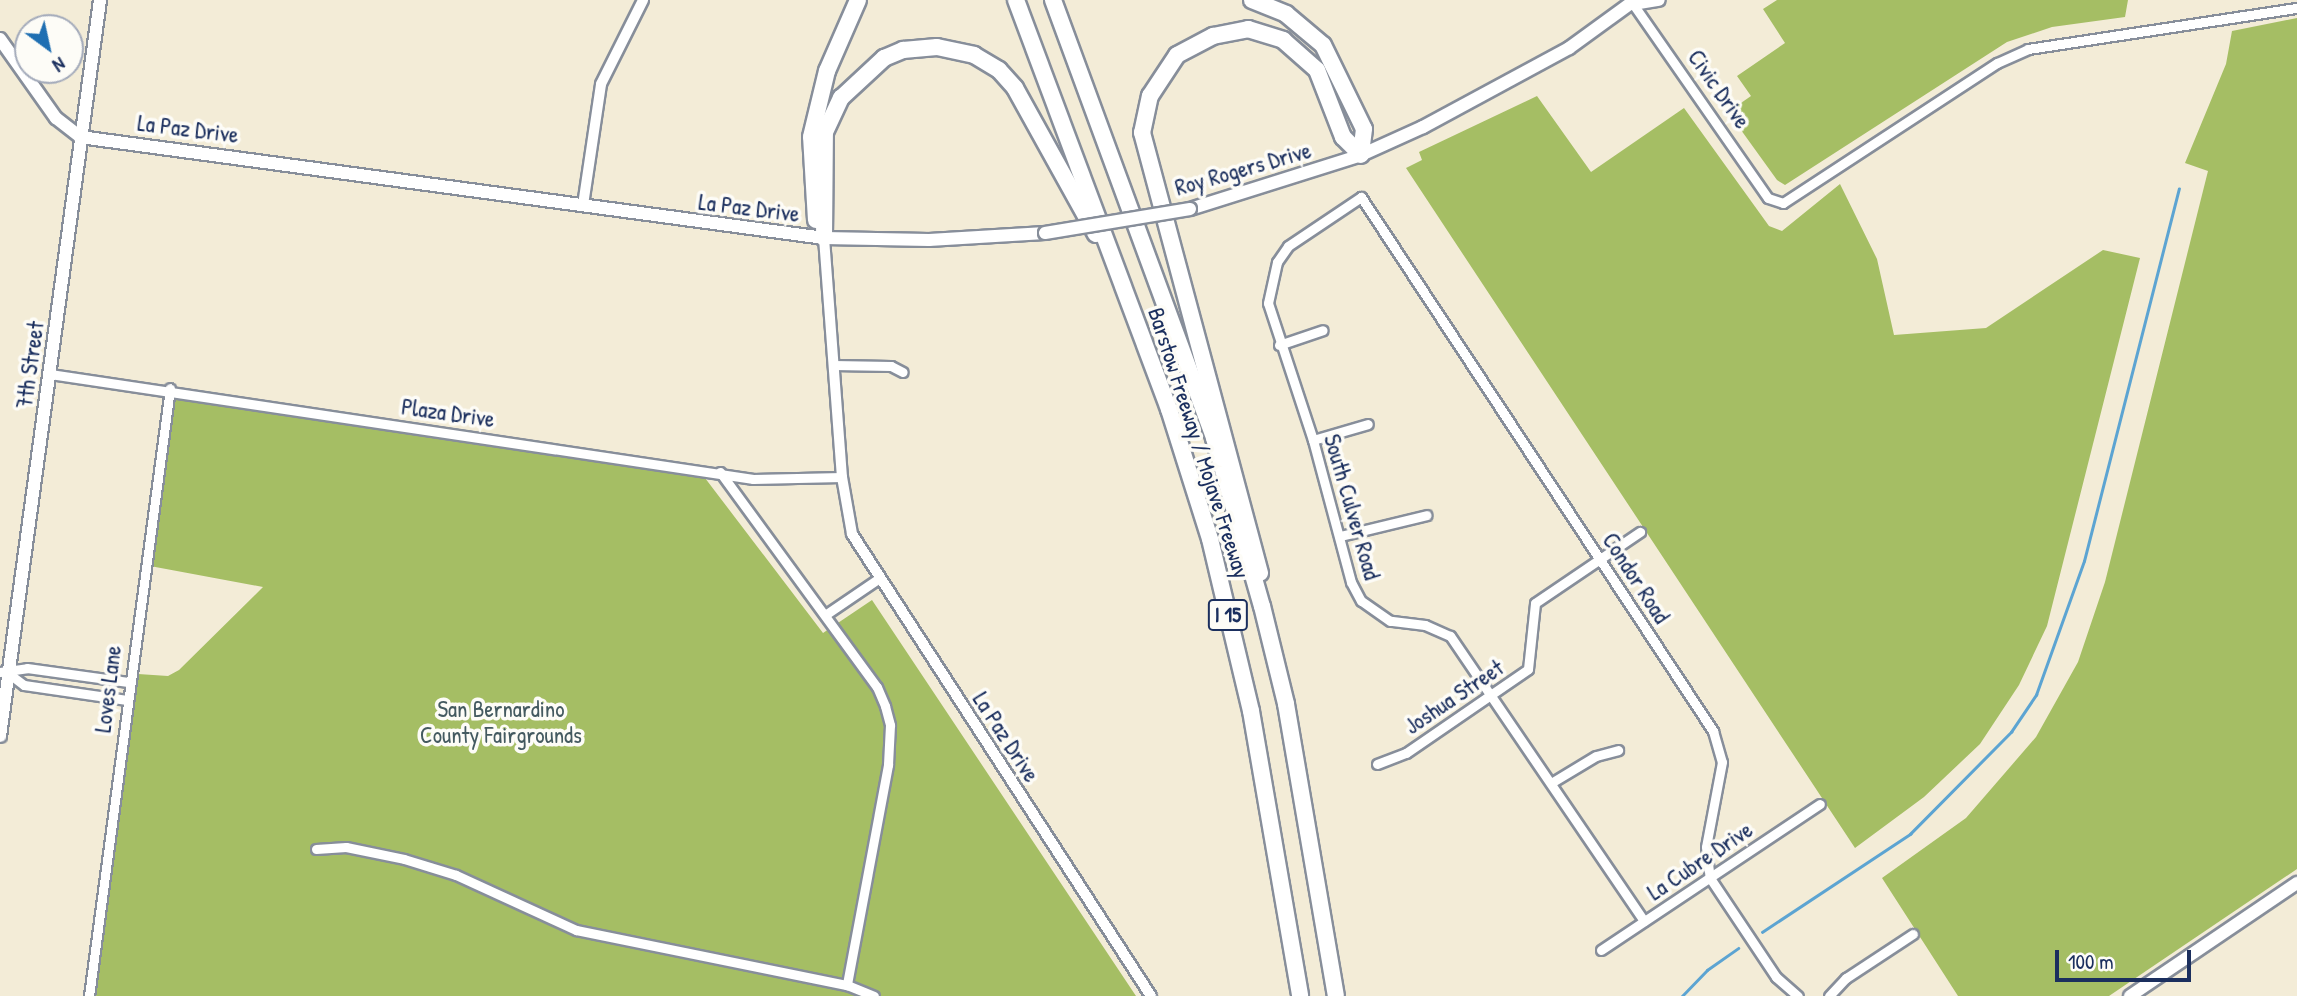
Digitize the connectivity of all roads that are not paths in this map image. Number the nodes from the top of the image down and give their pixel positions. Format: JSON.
{"nodes":[{"id":1,"x":100,"y":0,"type":"edge"},
{"id":2,"x":643,"y":0,"type":"edge"},
{"id":3,"x":858,"y":0,"type":"edge"},
{"id":4,"x":1016,"y":0,"type":"edge"},
{"id":5,"x":1053,"y":0,"type":"edge"},
{"id":6,"x":1252,"y":0,"type":"edge"},
{"id":7,"x":1659,"y":0,"type":"edge"},
{"id":8,"x":1633,"y":1,"type":"edge"},
{"id":9,"x":2297,"y":8,"type":"edge"},
{"id":10,"x":0,"y":39,"type":"edge"},
{"id":11,"x":80,"y":137,"type":"junction"},
{"id":12,"x":1361,"y":155,"type":"junction"},
{"id":13,"x":1360,"y":197,"type":"joint"},
{"id":14,"x":583,"y":205,"type":"junction"},
{"id":15,"x":824,"y":238,"type":"junction"},
{"id":16,"x":1121,"y":279,"type":"junction"},
{"id":17,"x":1323,"y":330,"type":"dead end"},
{"id":18,"x":1279,"y":345,"type":"junction"},
{"id":19,"x":833,"y":365,"type":"junction"},
{"id":20,"x":903,"y":372,"type":"dead end"},
{"id":21,"x":50,"y":374,"type":"junction"},
{"id":22,"x":170,"y":388,"type":"junction"},
{"id":23,"x":1368,"y":424,"type":"dead end"},
{"id":24,"x":1313,"y":440,"type":"junction"},
{"id":25,"x":720,"y":472,"type":"junction"},
{"id":26,"x":842,"y":477,"type":"junction"},
{"id":27,"x":1427,"y":515,"type":"dead end"},
{"id":28,"x":1640,"y":532,"type":"dead end"},
{"id":29,"x":1340,"y":536,"type":"junction"},
{"id":30,"x":1600,"y":558,"type":"junction"},
{"id":31,"x":878,"y":579,"type":"junction"},
{"id":32,"x":1262,"y":606,"type":"junction"},
{"id":33,"x":825,"y":615,"type":"junction"},
{"id":34,"x":4,"y":672,"type":"edge"},
{"id":35,"x":128,"y":682,"type":"junction"},
{"id":36,"x":1493,"y":695,"type":"junction"},
{"id":37,"x":127,"y":700,"type":"junction"},
{"id":38,"x":0,"y":736,"type":"edge"},
{"id":39,"x":1618,"y":750,"type":"dead end"},
{"id":40,"x":1377,"y":764,"type":"dead end"},
{"id":41,"x":1551,"y":783,"type":"junction"},
{"id":42,"x":1819,"y":804,"type":"dead end"},
{"id":43,"x":316,"y":849,"type":"dead end"},
{"id":44,"x":1710,"y":878,"type":"junction"},
{"id":45,"x":2297,"y":883,"type":"edge"},
{"id":46,"x":1644,"y":921,"type":"junction"},
{"id":47,"x":1913,"y":934,"type":"dead end"},
{"id":48,"x":1601,"y":950,"type":"dead end"},
{"id":49,"x":847,"y":985,"type":"junction"},
{"id":50,"x":89,"y":996,"type":"edge"},
{"id":51,"x":874,"y":996,"type":"edge"},
{"id":52,"x":1151,"y":996,"type":"edge"},
{"id":53,"x":1299,"y":996,"type":"edge"},
{"id":54,"x":1336,"y":996,"type":"edge"},
{"id":55,"x":1798,"y":996,"type":"edge"},
{"id":56,"x":1829,"y":996,"type":"edge"},
{"id":57,"x":2130,"y":996,"type":"edge"}],
"edges":[{"from":1,"to":11,"type":"main road","name":"7th Street"},
{"from":2,"to":14,"type":"street"},
{"from":3,"to":15,"type":"highway"},
{"from":4,"to":16,"type":"highway","name":"Barstow Freeway / Mojave Freeway","number":"I 15"},
{"from":5,"to":32,"type":"highway","name":"Barstow Freeway / Mojave Freeway","number":"I 15"},
{"from":6,"to":12,"type":"highway"},
{"from":7,"to":8,"type":"main road","name":"Roy Rogers Drive"},
{"from":8,"to":9,"type":"street","name":"Civic Drive"},
{"from":8,"to":12,"type":"main road","name":"Roy Rogers Drive"},
{"from":10,"to":11,"type":"main road"},
{"from":11,"to":14,"type":"main road","name":"La Paz Drive"},
{"from":11,"to":21,"type":"main road","name":"7th Street"},
{"from":12,"to":15,"type":"main road","name":"Roy Rogers Drive","bridge":true},
{"from":12,"to":32,"type":"highway"},
{"from":13,"to":18,"type":"street","name":"South Culver Road"},
{"from":13,"to":30,"type":"street","name":"Condor Road"},
{"from":14,"to":15,"type":"main road","name":"La Paz Drive"},
{"from":15,"to":16,"type":"highway"},
{"from":15,"to":19,"type":"street","name":"La Paz Drive"},
{"from":16,"to":53,"type":"highway","name":"Barstow Freeway / Mojave Freeway","number":"I 15"},
{"from":17,"to":18,"type":"street"},
{"from":18,"to":24,"type":"street","name":"South Culver Road"},
{"from":19,"to":20,"type":"street"},
{"from":19,"to":26,"type":"street","name":"La Paz Drive"},
{"from":21,"to":22,"type":"street","name":"Plaza Drive"},
{"from":21,"to":34,"type":"main road","name":"7th Street"},
{"from":22,"to":25,"type":"street","name":"Plaza Drive"},
{"from":22,"to":35,"type":"street","name":"Loves Lane"},
{"from":23,"to":24,"type":"street"},
{"from":24,"to":29,"type":"street","name":"South Culver Road"},
{"from":25,"to":26,"type":"street","name":"Plaza Drive"},
{"from":25,"to":33,"type":"street"},
{"from":26,"to":31,"type":"street","name":"La Paz Drive"},
{"from":27,"to":29,"type":"street"},
{"from":28,"to":30,"type":"street","name":"Joshua Street"},
{"from":29,"to":36,"type":"street","name":"South Culver Road"},
{"from":30,"to":36,"type":"street","name":"Joshua Street"},
{"from":30,"to":44,"type":"street","name":"Condor Road"},
{"from":31,"to":33,"type":"street"},
{"from":31,"to":52,"type":"street","name":"La Paz Drive"},
{"from":32,"to":54,"type":"highway","name":"Barstow Freeway / Mojave Freeway","number":"I 15"},
{"from":33,"to":49,"type":"street"},
{"from":34,"to":35,"type":"street"},
{"from":34,"to":37,"type":"street"},
{"from":34,"to":38,"type":"main road","name":"7th Street"},
{"from":35,"to":37,"type":"street","name":"Loves Lane"},
{"from":36,"to":40,"type":"street","name":"Joshua Street"},
{"from":36,"to":41,"type":"street","name":"South Culver Road"},
{"from":37,"to":50,"type":"street","name":"Loves Lane"},
{"from":39,"to":41,"type":"street"},
{"from":41,"to":46,"type":"street","name":"South Culver Road"},
{"from":42,"to":44,"type":"street","name":"La Cubre Drive"},
{"from":43,"to":49,"type":"street"},
{"from":44,"to":46,"type":"street","name":"La Cubre Drive"},
{"from":44,"to":55,"type":"street","name":"Condor Road"},
{"from":45,"to":57,"type":"main road"},
{"from":46,"to":48,"type":"street","name":"La Cubre Drive"},
{"from":47,"to":56,"type":"street"},
{"from":49,"to":51,"type":"street"}]}
